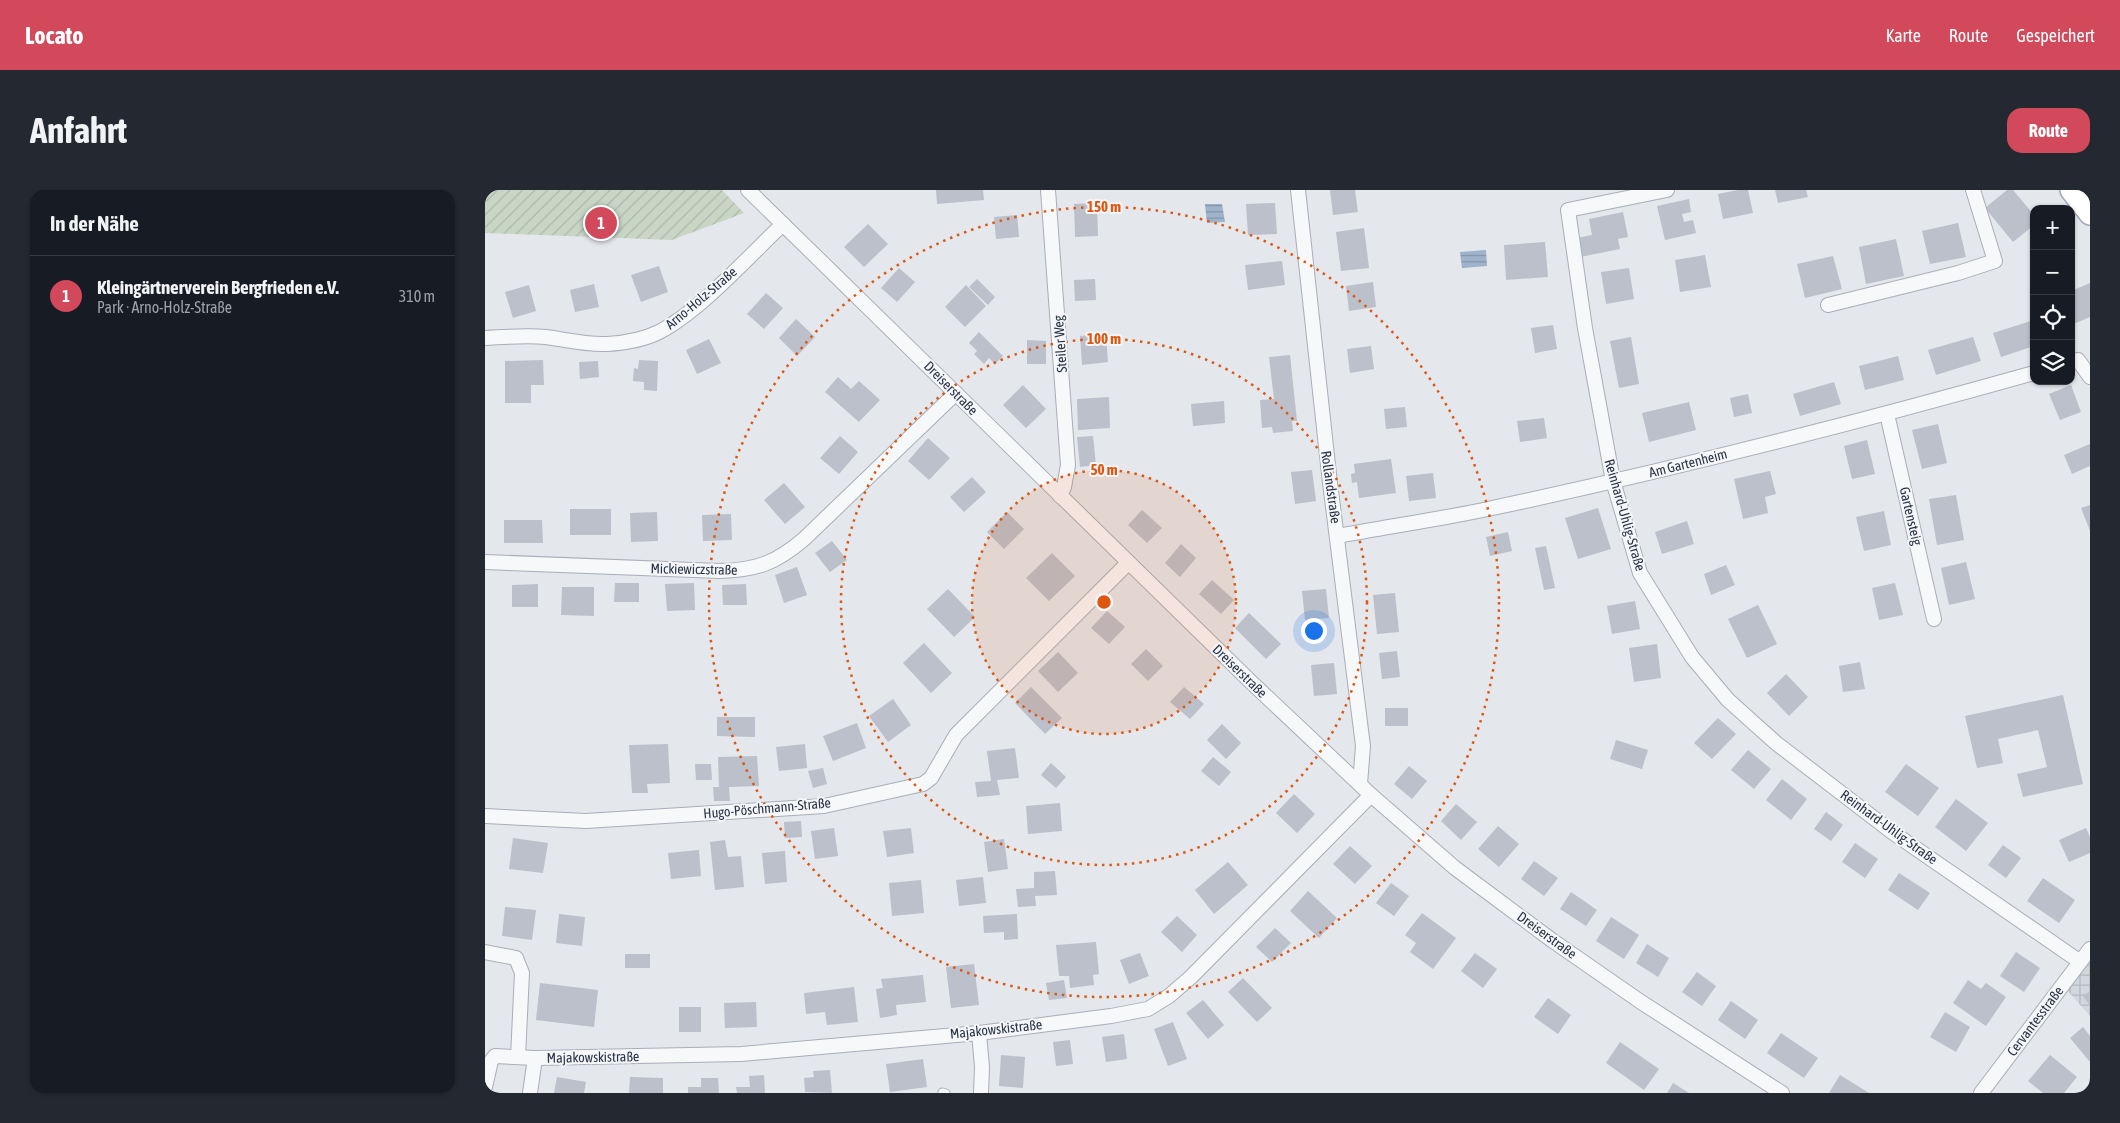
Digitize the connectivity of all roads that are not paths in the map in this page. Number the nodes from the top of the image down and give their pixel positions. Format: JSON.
{"nodes":[{"id":1,"x":748,"y":190,"type":"edge"},
{"id":2,"x":1048,"y":190,"type":"edge"},
{"id":3,"x":1298,"y":190,"type":"edge"},
{"id":4,"x":1667,"y":190,"type":"edge"},
{"id":5,"x":1973,"y":190,"type":"edge"},
{"id":6,"x":2071,"y":190,"type":"edge"},
{"id":7,"x":2090,"y":214,"type":"edge"},
{"id":8,"x":783,"y":224,"type":"junction"},
{"id":9,"x":1828,"y":304,"type":"dead end"},
{"id":10,"x":485,"y":338,"type":"edge"},
{"id":11,"x":2075,"y":361,"type":"edge"},
{"id":12,"x":2030,"y":374,"type":"edge"},
{"id":13,"x":2090,"y":377,"type":"edge"},
{"id":14,"x":956,"y":393,"type":"junction"},
{"id":15,"x":1887,"y":414,"type":"junction"},
{"id":16,"x":1613,"y":482,"type":"junction"},
{"id":17,"x":1060,"y":496,"type":"junction"},
{"id":18,"x":1338,"y":536,"type":"junction"},
{"id":19,"x":485,"y":562,"type":"edge"},
{"id":20,"x":1128,"y":563,"type":"junction"},
{"id":21,"x":1934,"y":618,"type":"dead end"},
{"id":22,"x":1360,"y":784,"type":"junction"},
{"id":23,"x":1371,"y":795,"type":"junction"},
{"id":24,"x":485,"y":816,"type":"edge"},
{"id":25,"x":2090,"y":949,"type":"edge"},
{"id":26,"x":485,"y":952,"type":"edge"},
{"id":27,"x":2079,"y":961,"type":"junction"},
{"id":28,"x":979,"y":1033,"type":"junction"},
{"id":29,"x":518,"y":1057,"type":"junction"},
{"id":30,"x":535,"y":1058,"type":"junction"},
{"id":31,"x":485,"y":1086,"type":"edge"},
{"id":32,"x":942,"y":1092,"type":"edge"},
{"id":33,"x":530,"y":1093,"type":"edge"},
{"id":34,"x":946,"y":1093,"type":"edge"},
{"id":35,"x":981,"y":1093,"type":"edge"},
{"id":36,"x":1782,"y":1093,"type":"edge"},
{"id":37,"x":1981,"y":1093,"type":"edge"}],
"edges":[{"from":1,"to":8,"type":"street","name":"Dreiserstraße"},
{"from":2,"to":17,"type":"street","name":"Steiler Weg"},
{"from":3,"to":18,"type":"street","name":"Rollandstraße"},
{"from":4,"to":16,"type":"street","name":"Reinhard-Uhlig-Straße"},
{"from":5,"to":9,"type":"street"},
{"from":6,"to":7,"type":"main road"},
{"from":8,"to":10,"type":"street","name":"Arno-Holz-Straße"},
{"from":8,"to":14,"type":"street","name":"Dreiserstraße"},
{"from":11,"to":13,"type":"street"},
{"from":12,"to":15,"type":"street","name":"Am Gartenheim"},
{"from":14,"to":17,"type":"street","name":"Dreiserstraße"},
{"from":14,"to":19,"type":"street","name":"Mickiewiczstraße"},
{"from":15,"to":16,"type":"street","name":"Am Gartenheim"},
{"from":15,"to":21,"type":"street","name":"Gartensteig"},
{"from":16,"to":18,"type":"street","name":"Am Gartenheim"},
{"from":16,"to":27,"type":"street","name":"Reinhard-Uhlig-Straße"},
{"from":17,"to":20,"type":"street","name":"Dreiserstraße"},
{"from":18,"to":22,"type":"street","name":"Rollandstraße"},
{"from":20,"to":22,"type":"street","name":"Dreiserstraße"},
{"from":20,"to":24,"type":"street","name":"Hugo-Pöschmann-Straße"},
{"from":22,"to":23,"type":"street","name":"Dreiserstraße"},
{"from":23,"to":28,"type":"street","name":"Majakowskistraße"},
{"from":23,"to":36,"type":"street","name":"Dreiserstraße"},
{"from":25,"to":27,"type":"street","name":"Cervantesstraße"},
{"from":26,"to":29,"type":"street"},
{"from":27,"to":37,"type":"street","name":"Cervantesstraße"},
{"from":28,"to":30,"type":"street","name":"Majakowskistraße"},
{"from":28,"to":35,"type":"street"},
{"from":29,"to":30,"type":"street","name":"Majakowskistraße"},
{"from":29,"to":31,"type":"street","name":"Majakowskistraße"},
{"from":30,"to":33,"type":"street","name":"Majakowskistraße"},
{"from":32,"to":34,"type":"lane"}]}
